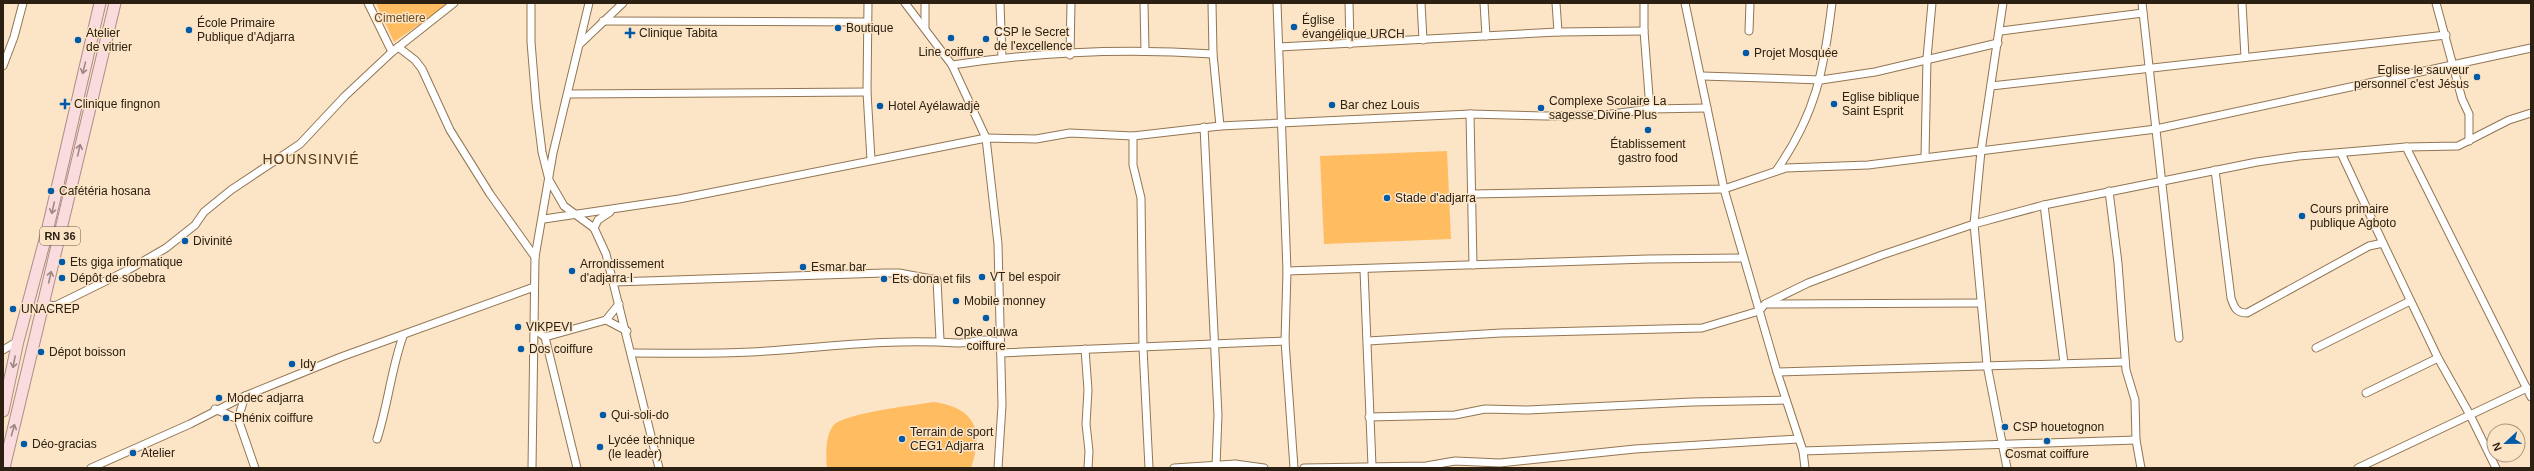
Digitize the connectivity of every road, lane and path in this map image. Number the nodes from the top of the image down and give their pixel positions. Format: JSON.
{"nodes":[{"id":1,"x":23,"y":3,"type":"edge"},
{"id":2,"x":100,"y":3,"type":"edge"},
{"id":3,"x":114,"y":3,"type":"edge"},
{"id":4,"x":368,"y":3,"type":"edge"},
{"id":5,"x":454,"y":3,"type":"edge"},
{"id":6,"x":531,"y":3,"type":"edge"},
{"id":7,"x":589,"y":3,"type":"edge"},
{"id":8,"x":623,"y":3,"type":"edge"},
{"id":9,"x":868,"y":3,"type":"edge"},
{"id":10,"x":905,"y":3,"type":"edge"},
{"id":11,"x":925,"y":3,"type":"edge"},
{"id":12,"x":1000,"y":3,"type":"edge"},
{"id":13,"x":1071,"y":3,"type":"edge"},
{"id":14,"x":1144,"y":3,"type":"edge"},
{"id":15,"x":1212,"y":3,"type":"edge"},
{"id":16,"x":1276,"y":3,"type":"edge"},
{"id":17,"x":1349,"y":3,"type":"edge"},
{"id":18,"x":1421,"y":3,"type":"edge"},
{"id":19,"x":1484,"y":3,"type":"edge"},
{"id":20,"x":1556,"y":3,"type":"edge"},
{"id":21,"x":1644,"y":3,"type":"edge"},
{"id":22,"x":1685,"y":3,"type":"edge"},
{"id":23,"x":1750,"y":3,"type":"edge"},
{"id":24,"x":1832,"y":3,"type":"edge"},
{"id":25,"x":1932,"y":3,"type":"edge"},
{"id":26,"x":2003,"y":3,"type":"edge"},
{"id":27,"x":2142,"y":3,"type":"edge"},
{"id":28,"x":2242,"y":3,"type":"edge"},
{"id":29,"x":2436,"y":3,"type":"edge"},
{"id":30,"x":2143,"y":13,"type":"junction"},
{"id":31,"x":603,"y":21,"type":"junction"},
{"id":32,"x":867,"y":22,"type":"junction"},
{"id":33,"x":926,"y":27,"type":"junction"},
{"id":34,"x":1644,"y":31,"type":"junction"},
{"id":35,"x":1749,"y":31,"type":"dead end"},
{"id":36,"x":2001,"y":31,"type":"junction"},
{"id":37,"x":1558,"y":32,"type":"junction"},
{"id":38,"x":2446,"y":35,"type":"junction"},
{"id":39,"x":1486,"y":36,"type":"junction"},
{"id":40,"x":1423,"y":40,"type":"junction"},
{"id":41,"x":1998,"y":43,"type":"junction"},
{"id":42,"x":580,"y":44,"type":"junction"},
{"id":43,"x":1350,"y":44,"type":"junction"},
{"id":44,"x":398,"y":47,"type":"junction"},
{"id":45,"x":1279,"y":47,"type":"junction"},
{"id":46,"x":2531,"y":48,"type":"edge"},
{"id":47,"x":392,"y":52,"type":"junction"},
{"id":48,"x":1146,"y":52,"type":"junction"},
{"id":49,"x":1213,"y":54,"type":"junction"},
{"id":50,"x":1070,"y":55,"type":"junction"},
{"id":51,"x":1002,"y":57,"type":"junction"},
{"id":52,"x":2245,"y":57,"type":"junction"},
{"id":53,"x":1927,"y":58,"type":"junction"},
{"id":54,"x":2454,"y":64,"type":"junction"},
{"id":55,"x":952,"y":65,"type":"junction"},
{"id":56,"x":3,"y":66,"type":"edge"},
{"id":57,"x":2149,"y":68,"type":"junction"},
{"id":58,"x":1702,"y":76,"type":"junction"},
{"id":59,"x":1821,"y":80,"type":"junction"},
{"id":60,"x":1990,"y":86,"type":"junction"},
{"id":61,"x":867,"y":92,"type":"junction"},
{"id":62,"x":568,"y":94,"type":"junction"},
{"id":63,"x":1707,"y":108,"type":"junction"},
{"id":64,"x":1650,"y":109,"type":"junction"},
{"id":65,"x":2531,"y":113,"type":"edge"},
{"id":66,"x":1470,"y":114,"type":"junction"},
{"id":67,"x":1281,"y":123,"type":"junction"},
{"id":68,"x":1220,"y":126,"type":"junction"},
{"id":69,"x":1204,"y":127,"type":"junction"},
{"id":70,"x":2156,"y":129,"type":"junction"},
{"id":71,"x":1133,"y":136,"type":"junction"},
{"id":72,"x":986,"y":138,"type":"junction"},
{"id":73,"x":2469,"y":141,"type":"junction"},
{"id":74,"x":2406,"y":147,"type":"junction"},
{"id":75,"x":1981,"y":151,"type":"junction"},
{"id":76,"x":2341,"y":153,"type":"junction"},
{"id":77,"x":1925,"y":157,"type":"junction"},
{"id":78,"x":871,"y":160,"type":"junction"},
{"id":79,"x":2215,"y":170,"type":"junction"},
{"id":80,"x":1776,"y":171,"type":"junction"},
{"id":81,"x":549,"y":180,"type":"junction"},
{"id":82,"x":2162,"y":182,"type":"junction"},
{"id":83,"x":1724,"y":189,"type":"junction"},
{"id":84,"x":2109,"y":191,"type":"junction"},
{"id":85,"x":1473,"y":194,"type":"junction"},
{"id":86,"x":2044,"y":206,"type":"junction"},
{"id":87,"x":613,"y":210,"type":"junction"},
{"id":88,"x":572,"y":213,"type":"junction"},
{"id":89,"x":544,"y":219,"type":"junction"},
{"id":90,"x":1974,"y":224,"type":"junction"},
{"id":91,"x":594,"y":228,"type":"junction"},
{"id":92,"x":2383,"y":243,"type":"junction"},
{"id":93,"x":535,"y":257,"type":"junction"},
{"id":94,"x":1742,"y":258,"type":"junction"},
{"id":95,"x":1473,"y":265,"type":"junction"},
{"id":96,"x":1364,"y":270,"type":"junction"},
{"id":97,"x":1287,"y":271,"type":"junction"},
{"id":98,"x":615,"y":282,"type":"junction"},
{"id":99,"x":534,"y":287,"type":"junction"},
{"id":100,"x":2410,"y":301,"type":"junction"},
{"id":101,"x":1981,"y":303,"type":"junction"},
{"id":102,"x":44,"y":304,"type":"junction"},
{"id":103,"x":619,"y":304,"type":"junction"},
{"id":104,"x":1765,"y":304,"type":"junction"},
{"id":105,"x":1759,"y":311,"type":"junction"},
{"id":106,"x":606,"y":320,"type":"junction"},
{"id":107,"x":534,"y":329,"type":"junction"},
{"id":108,"x":627,"y":331,"type":"junction"},
{"id":109,"x":403,"y":336,"type":"junction"},
{"id":110,"x":545,"y":337,"type":"junction"},
{"id":111,"x":2179,"y":338,"type":"dead end"},
{"id":112,"x":940,"y":340,"type":"junction"},
{"id":113,"x":18,"y":341,"type":"junction"},
{"id":114,"x":1285,"y":341,"type":"junction"},
{"id":115,"x":1368,"y":341,"type":"junction"},
{"id":116,"x":1001,"y":344,"type":"junction"},
{"id":117,"x":1215,"y":345,"type":"junction"},
{"id":118,"x":1143,"y":348,"type":"junction"},
{"id":119,"x":2316,"y":348,"type":"dead end"},
{"id":120,"x":1085,"y":349,"type":"junction"},
{"id":121,"x":3,"y":350,"type":"edge"},
{"id":122,"x":632,"y":353,"type":"junction"},
{"id":123,"x":1001,"y":353,"type":"junction"},
{"id":124,"x":2438,"y":358,"type":"junction"},
{"id":125,"x":2125,"y":362,"type":"junction"},
{"id":126,"x":2064,"y":364,"type":"junction"},
{"id":127,"x":1988,"y":365,"type":"junction"},
{"id":128,"x":1777,"y":372,"type":"junction"},
{"id":129,"x":2527,"y":388,"type":"junction"},
{"id":130,"x":2366,"y":393,"type":"dead end"},
{"id":131,"x":245,"y":396,"type":"junction"},
{"id":132,"x":2531,"y":397,"type":"edge"},
{"id":133,"x":1786,"y":400,"type":"junction"},
{"id":134,"x":216,"y":409,"type":"junction"},
{"id":135,"x":3,"y":411,"type":"edge"},
{"id":136,"x":2470,"y":415,"type":"junction"},
{"id":137,"x":1369,"y":417,"type":"junction"},
{"id":138,"x":238,"y":419,"type":"junction"},
{"id":139,"x":377,"y":439,"type":"dead end"},
{"id":140,"x":1798,"y":439,"type":"junction"},
{"id":141,"x":2136,"y":440,"type":"junction"},
{"id":142,"x":2002,"y":445,"type":"junction"},
{"id":143,"x":1803,"y":451,"type":"junction"},
{"id":144,"x":1293,"y":457,"type":"junction"},
{"id":145,"x":1505,"y":465,"type":"edge"},
{"id":146,"x":1216,"y":466,"type":"junction"},
{"id":147,"x":1372,"y":466,"type":"junction"},
{"id":148,"x":4,"y":468,"type":"edge"},
{"id":149,"x":91,"y":468,"type":"edge"},
{"id":150,"x":256,"y":468,"type":"edge"},
{"id":151,"x":532,"y":468,"type":"edge"},
{"id":152,"x":577,"y":468,"type":"edge"},
{"id":153,"x":659,"y":468,"type":"edge"},
{"id":154,"x":998,"y":468,"type":"edge"},
{"id":155,"x":1088,"y":468,"type":"edge"},
{"id":156,"x":1149,"y":468,"type":"edge"},
{"id":157,"x":1174,"y":468,"type":"edge"},
{"id":158,"x":1264,"y":468,"type":"edge"},
{"id":159,"x":1294,"y":468,"type":"edge"},
{"id":160,"x":1306,"y":468,"type":"edge"},
{"id":161,"x":1805,"y":468,"type":"edge"},
{"id":162,"x":2007,"y":468,"type":"edge"},
{"id":163,"x":2141,"y":468,"type":"edge"},
{"id":164,"x":2358,"y":468,"type":"edge"},
{"id":165,"x":2496,"y":468,"type":"edge"}],
"edges":[{"from":1,"to":56,"type":"street"},
{"from":2,"to":113,"type":"main road","number":"RN 36","one_way":true},
{"from":102,"to":3,"type":"main road","number":"RN 36","one_way":true},
{"from":4,"to":47,"type":"street"},
{"from":5,"to":44,"type":"street"},
{"from":6,"to":81,"type":"street"},
{"from":7,"to":42,"type":"street"},
{"from":8,"to":31,"type":"street"},
{"from":9,"to":32,"type":"street"},
{"from":10,"to":33,"type":"street"},
{"from":11,"to":33,"type":"street"},
{"from":12,"to":51,"type":"street"},
{"from":13,"to":50,"type":"street"},
{"from":14,"to":48,"type":"street"},
{"from":15,"to":49,"type":"street"},
{"from":16,"to":45,"type":"street"},
{"from":17,"to":43,"type":"street"},
{"from":18,"to":40,"type":"street"},
{"from":19,"to":39,"type":"street"},
{"from":20,"to":37,"type":"street"},
{"from":21,"to":34,"type":"street"},
{"from":22,"to":58,"type":"street"},
{"from":23,"to":35,"type":"street"},
{"from":24,"to":59,"type":"street"},
{"from":25,"to":53,"type":"street"},
{"from":26,"to":36,"type":"street"},
{"from":27,"to":30,"type":"street"},
{"from":28,"to":52,"type":"street"},
{"from":29,"to":38,"type":"street"},
{"from":30,"to":36,"type":"street"},
{"from":30,"to":57,"type":"street"},
{"from":31,"to":32,"type":"street"},
{"from":31,"to":42,"type":"street"},
{"from":32,"to":61,"type":"street"},
{"from":33,"to":55,"type":"street"},
{"from":34,"to":37,"type":"street"},
{"from":34,"to":64,"type":"street"},
{"from":36,"to":41,"type":"street"},
{"from":37,"to":39,"type":"street"},
{"from":38,"to":52,"type":"street"},
{"from":38,"to":54,"type":"street"},
{"from":39,"to":40,"type":"street"},
{"from":40,"to":43,"type":"street"},
{"from":41,"to":53,"type":"street"},
{"from":41,"to":60,"type":"street"},
{"from":42,"to":62,"type":"street"},
{"from":43,"to":45,"type":"street"},
{"from":44,"to":47,"type":"street"},
{"from":44,"to":93,"type":"street"},
{"from":45,"to":67,"type":"street"},
{"from":46,"to":54,"type":"street"},
{"from":47,"to":102,"type":"street"},
{"from":48,"to":49,"type":"street"},
{"from":48,"to":50,"type":"street"},
{"from":49,"to":68,"type":"street"},
{"from":50,"to":51,"type":"street"},
{"from":51,"to":55,"type":"street"},
{"from":52,"to":57,"type":"street"},
{"from":53,"to":59,"type":"street"},
{"from":53,"to":77,"type":"street"},
{"from":54,"to":70,"type":"street"},
{"from":54,"to":73,"type":"street"},
{"from":55,"to":72,"type":"street"},
{"from":57,"to":60,"type":"street"},
{"from":57,"to":70,"type":"street"},
{"from":58,"to":59,"type":"street"},
{"from":58,"to":63,"type":"street"},
{"from":59,"to":80,"type":"street"},
{"from":60,"to":75,"type":"street"},
{"from":61,"to":62,"type":"street"},
{"from":61,"to":78,"type":"street"},
{"from":62,"to":81,"type":"street"},
{"from":63,"to":64,"type":"street"},
{"from":63,"to":83,"type":"street"},
{"from":64,"to":66,"type":"street"},
{"from":65,"to":73,"type":"street"},
{"from":66,"to":67,"type":"street"},
{"from":66,"to":85,"type":"street"},
{"from":67,"to":68,"type":"street"},
{"from":67,"to":97,"type":"street"},
{"from":68,"to":69,"type":"street"},
{"from":69,"to":71,"type":"street"},
{"from":69,"to":117,"type":"street"},
{"from":70,"to":75,"type":"street"},
{"from":70,"to":82,"type":"street"},
{"from":71,"to":72,"type":"street"},
{"from":71,"to":118,"type":"street"},
{"from":72,"to":78,"type":"street"},
{"from":72,"to":116,"type":"street"},
{"from":73,"to":74,"type":"street"},
{"from":74,"to":76,"type":"street"},
{"from":74,"to":129,"type":"street"},
{"from":75,"to":77,"type":"street"},
{"from":75,"to":90,"type":"street"},
{"from":76,"to":79,"type":"street"},
{"from":76,"to":92,"type":"street"},
{"from":77,"to":80,"type":"street"},
{"from":78,"to":87,"type":"street"},
{"from":79,"to":82,"type":"street"},
{"from":79,"to":92,"type":"street"},
{"from":80,"to":83,"type":"street"},
{"from":81,"to":88,"type":"street"},
{"from":81,"to":89,"type":"street"},
{"from":82,"to":84,"type":"street"},
{"from":82,"to":111,"type":"street"},
{"from":83,"to":85,"type":"street"},
{"from":83,"to":94,"type":"street"},
{"from":84,"to":86,"type":"street"},
{"from":84,"to":125,"type":"street"},
{"from":85,"to":95,"type":"street"},
{"from":86,"to":90,"type":"street"},
{"from":86,"to":126,"type":"street"},
{"from":87,"to":88,"type":"street"},
{"from":87,"to":91,"type":"street"},
{"from":88,"to":89,"type":"street"},
{"from":88,"to":91,"type":"street"},
{"from":89,"to":93,"type":"street"},
{"from":90,"to":101,"type":"street"},
{"from":90,"to":104,"type":"street"},
{"from":91,"to":98,"type":"street"},
{"from":92,"to":100,"type":"street"},
{"from":93,"to":99,"type":"street"},
{"from":94,"to":95,"type":"street"},
{"from":94,"to":105,"type":"street"},
{"from":95,"to":96,"type":"street"},
{"from":96,"to":97,"type":"street"},
{"from":96,"to":115,"type":"street"},
{"from":97,"to":114,"type":"street"},
{"from":98,"to":103,"type":"street"},
{"from":98,"to":112,"type":"street"},
{"from":99,"to":107,"type":"street"},
{"from":99,"to":109,"type":"street"},
{"from":100,"to":119,"type":"street"},
{"from":100,"to":124,"type":"street"},
{"from":101,"to":104,"type":"street"},
{"from":101,"to":127,"type":"street"},
{"from":148,"to":102,"type":"main road","number":"RN 36","one_way":true},
{"from":103,"to":106,"type":"street"},
{"from":103,"to":108,"type":"street"},
{"from":104,"to":105,"type":"street"},
{"from":105,"to":115,"type":"street"},
{"from":105,"to":128,"type":"street"},
{"from":106,"to":108,"type":"street"},
{"from":106,"to":110,"type":"street"},
{"from":107,"to":110,"type":"street"},
{"from":107,"to":151,"type":"street"},
{"from":108,"to":122,"type":"street"},
{"from":109,"to":131,"type":"street"},
{"from":109,"to":139,"type":"street"},
{"from":110,"to":152,"type":"street"},
{"from":112,"to":116,"type":"street"},
{"from":112,"to":122,"type":"street"},
{"from":113,"to":121,"type":"street"},
{"from":113,"to":135,"type":"main road","number":"RN 36","one_way":true},
{"from":114,"to":117,"type":"street"},
{"from":114,"to":144,"type":"street"},
{"from":115,"to":137,"type":"street"},
{"from":116,"to":123,"type":"street"},
{"from":117,"to":118,"type":"street"},
{"from":117,"to":146,"type":"street"},
{"from":118,"to":120,"type":"street"},
{"from":118,"to":156,"type":"street"},
{"from":120,"to":123,"type":"street"},
{"from":120,"to":155,"type":"street"},
{"from":122,"to":153,"type":"street"},
{"from":123,"to":154,"type":"street"},
{"from":124,"to":130,"type":"street"},
{"from":124,"to":136,"type":"street"},
{"from":125,"to":126,"type":"street"},
{"from":125,"to":141,"type":"street"},
{"from":126,"to":127,"type":"street"},
{"from":127,"to":128,"type":"street"},
{"from":127,"to":142,"type":"street"},
{"from":128,"to":133,"type":"street"},
{"from":129,"to":132,"type":"street"},
{"from":129,"to":136,"type":"street"},
{"from":131,"to":134,"type":"street"},
{"from":131,"to":138,"type":"street"},
{"from":133,"to":137,"type":"street"},
{"from":133,"to":140,"type":"street"},
{"from":134,"to":138,"type":"street"},
{"from":134,"to":149,"type":"street"},
{"from":136,"to":164,"type":"street"},
{"from":136,"to":165,"type":"street"},
{"from":137,"to":147,"type":"street"},
{"from":138,"to":150,"type":"street"},
{"from":140,"to":143,"type":"street"},
{"from":140,"to":145,"type":"street"},
{"from":141,"to":142,"type":"street"},
{"from":141,"to":163,"type":"street"},
{"from":142,"to":143,"type":"street"},
{"from":142,"to":162,"type":"street"},
{"from":143,"to":161,"type":"street"},
{"from":144,"to":159,"type":"street"},
{"from":144,"to":160,"type":"street"},
{"from":145,"to":147,"type":"street"},
{"from":146,"to":157,"type":"street"},
{"from":146,"to":158,"type":"street"},
{"from":147,"to":160,"type":"street"}]}
